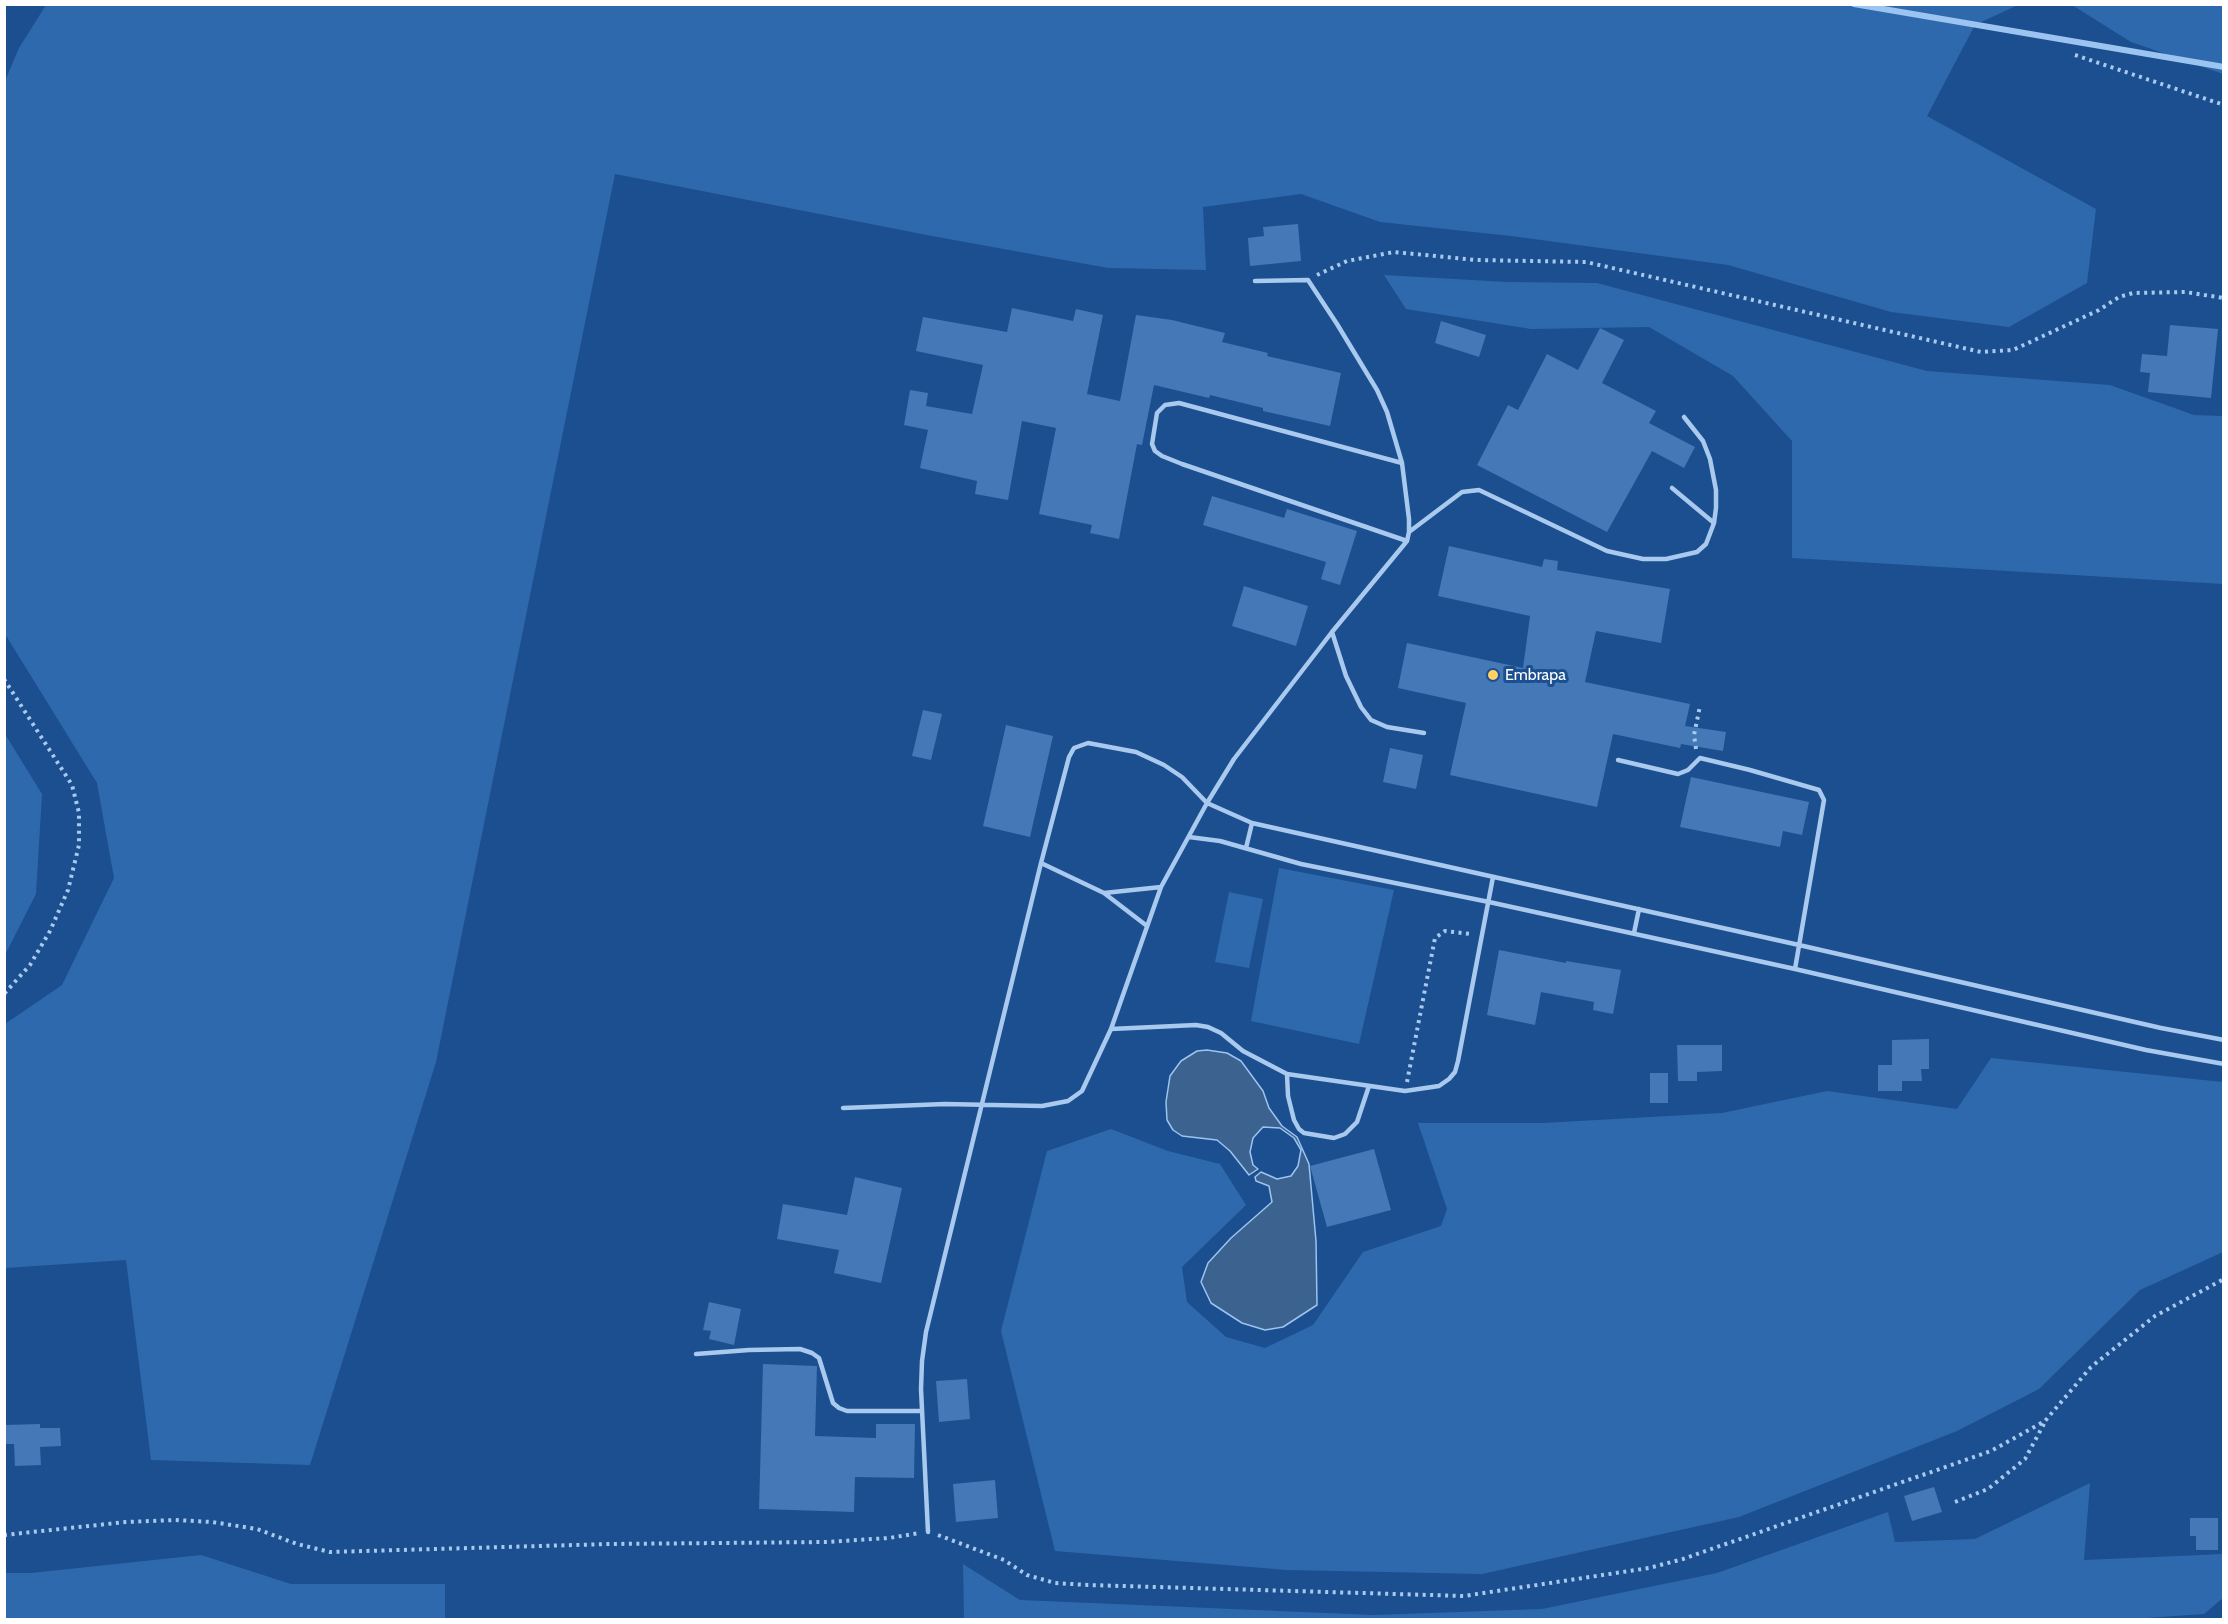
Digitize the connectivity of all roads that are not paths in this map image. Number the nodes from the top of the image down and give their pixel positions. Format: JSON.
{"nodes":[{"id":1,"x":1255,"y":280,"type":"dead end"},
{"id":2,"x":1684,"y":417,"type":"dead end"},
{"id":3,"x":1402,"y":463,"type":"junction"},
{"id":4,"x":1672,"y":488,"type":"dead end"},
{"id":5,"x":1714,"y":523,"type":"junction"},
{"id":6,"x":1410,"y":531,"type":"junction"},
{"id":7,"x":1407,"y":541,"type":"junction"},
{"id":8,"x":1332,"y":632,"type":"junction"},
{"id":9,"x":1424,"y":733,"type":"dead end"},
{"id":10,"x":1618,"y":760,"type":"dead end"},
{"id":11,"x":1207,"y":803,"type":"junction"},
{"id":12,"x":1252,"y":823,"type":"junction"},
{"id":13,"x":1189,"y":837,"type":"junction"},
{"id":14,"x":1246,"y":848,"type":"junction"},
{"id":15,"x":1041,"y":863,"type":"junction"},
{"id":16,"x":1493,"y":877,"type":"junction"},
{"id":17,"x":1161,"y":887,"type":"junction"},
{"id":18,"x":1104,"y":893,"type":"junction"},
{"id":19,"x":1489,"y":902,"type":"junction"},
{"id":20,"x":1640,"y":909,"type":"junction"},
{"id":21,"x":1146,"y":926,"type":"junction"},
{"id":22,"x":1634,"y":933,"type":"junction"},
{"id":23,"x":1799,"y":945,"type":"junction"},
{"id":24,"x":1796,"y":969,"type":"junction"},
{"id":25,"x":1111,"y":1029,"type":"junction"},
{"id":26,"x":2223,"y":1040,"type":"edge"},
{"id":27,"x":2223,"y":1064,"type":"edge"},
{"id":28,"x":1287,"y":1074,"type":"junction"},
{"id":29,"x":1369,"y":1086,"type":"junction"},
{"id":30,"x":981,"y":1106,"type":"junction"},
{"id":31,"x":843,"y":1108,"type":"dead end"},
{"id":32,"x":696,"y":1354,"type":"dead end"},
{"id":33,"x":922,"y":1411,"type":"junction"},
{"id":34,"x":928,"y":1532,"type":"road end"}],
"edges":[{"from":1,"to":3,"type":"lane"},
{"from":2,"to":5,"type":"lane"},
{"from":3,"to":6,"type":"lane"},
{"from":3,"to":7,"type":"lane"},
{"from":4,"to":5,"type":"lane"},
{"from":5,"to":6,"type":"lane"},
{"from":6,"to":7,"type":"lane"},
{"from":7,"to":8,"type":"lane"},
{"from":8,"to":9,"type":"lane"},
{"from":8,"to":11,"type":"lane"},
{"from":10,"to":23,"type":"lane"},
{"from":11,"to":12,"type":"lane"},
{"from":11,"to":13,"type":"lane"},
{"from":11,"to":15,"type":"lane"},
{"from":12,"to":14,"type":"lane"},
{"from":12,"to":16,"type":"lane"},
{"from":13,"to":14,"type":"lane"},
{"from":13,"to":17,"type":"lane"},
{"from":14,"to":19,"type":"lane"},
{"from":15,"to":18,"type":"lane"},
{"from":15,"to":30,"type":"lane"},
{"from":16,"to":19,"type":"lane"},
{"from":16,"to":20,"type":"lane"},
{"from":17,"to":18,"type":"lane"},
{"from":17,"to":21,"type":"lane"},
{"from":18,"to":21,"type":"lane"},
{"from":19,"to":22,"type":"lane"},
{"from":19,"to":29,"type":"lane"},
{"from":20,"to":22,"type":"lane"},
{"from":20,"to":23,"type":"lane"},
{"from":21,"to":25,"type":"lane"},
{"from":22,"to":24,"type":"lane"},
{"from":23,"to":24,"type":"lane"},
{"from":23,"to":26,"type":"lane"},
{"from":24,"to":27,"type":"lane"},
{"from":25,"to":28,"type":"lane"},
{"from":25,"to":30,"type":"lane"},
{"from":28,"to":29,"type":"lane"},
{"from":28,"to":29,"type":"lane"},
{"from":30,"to":31,"type":"lane"},
{"from":30,"to":33,"type":"lane"},
{"from":32,"to":33,"type":"lane"},
{"from":33,"to":34,"type":"lane"}]}
